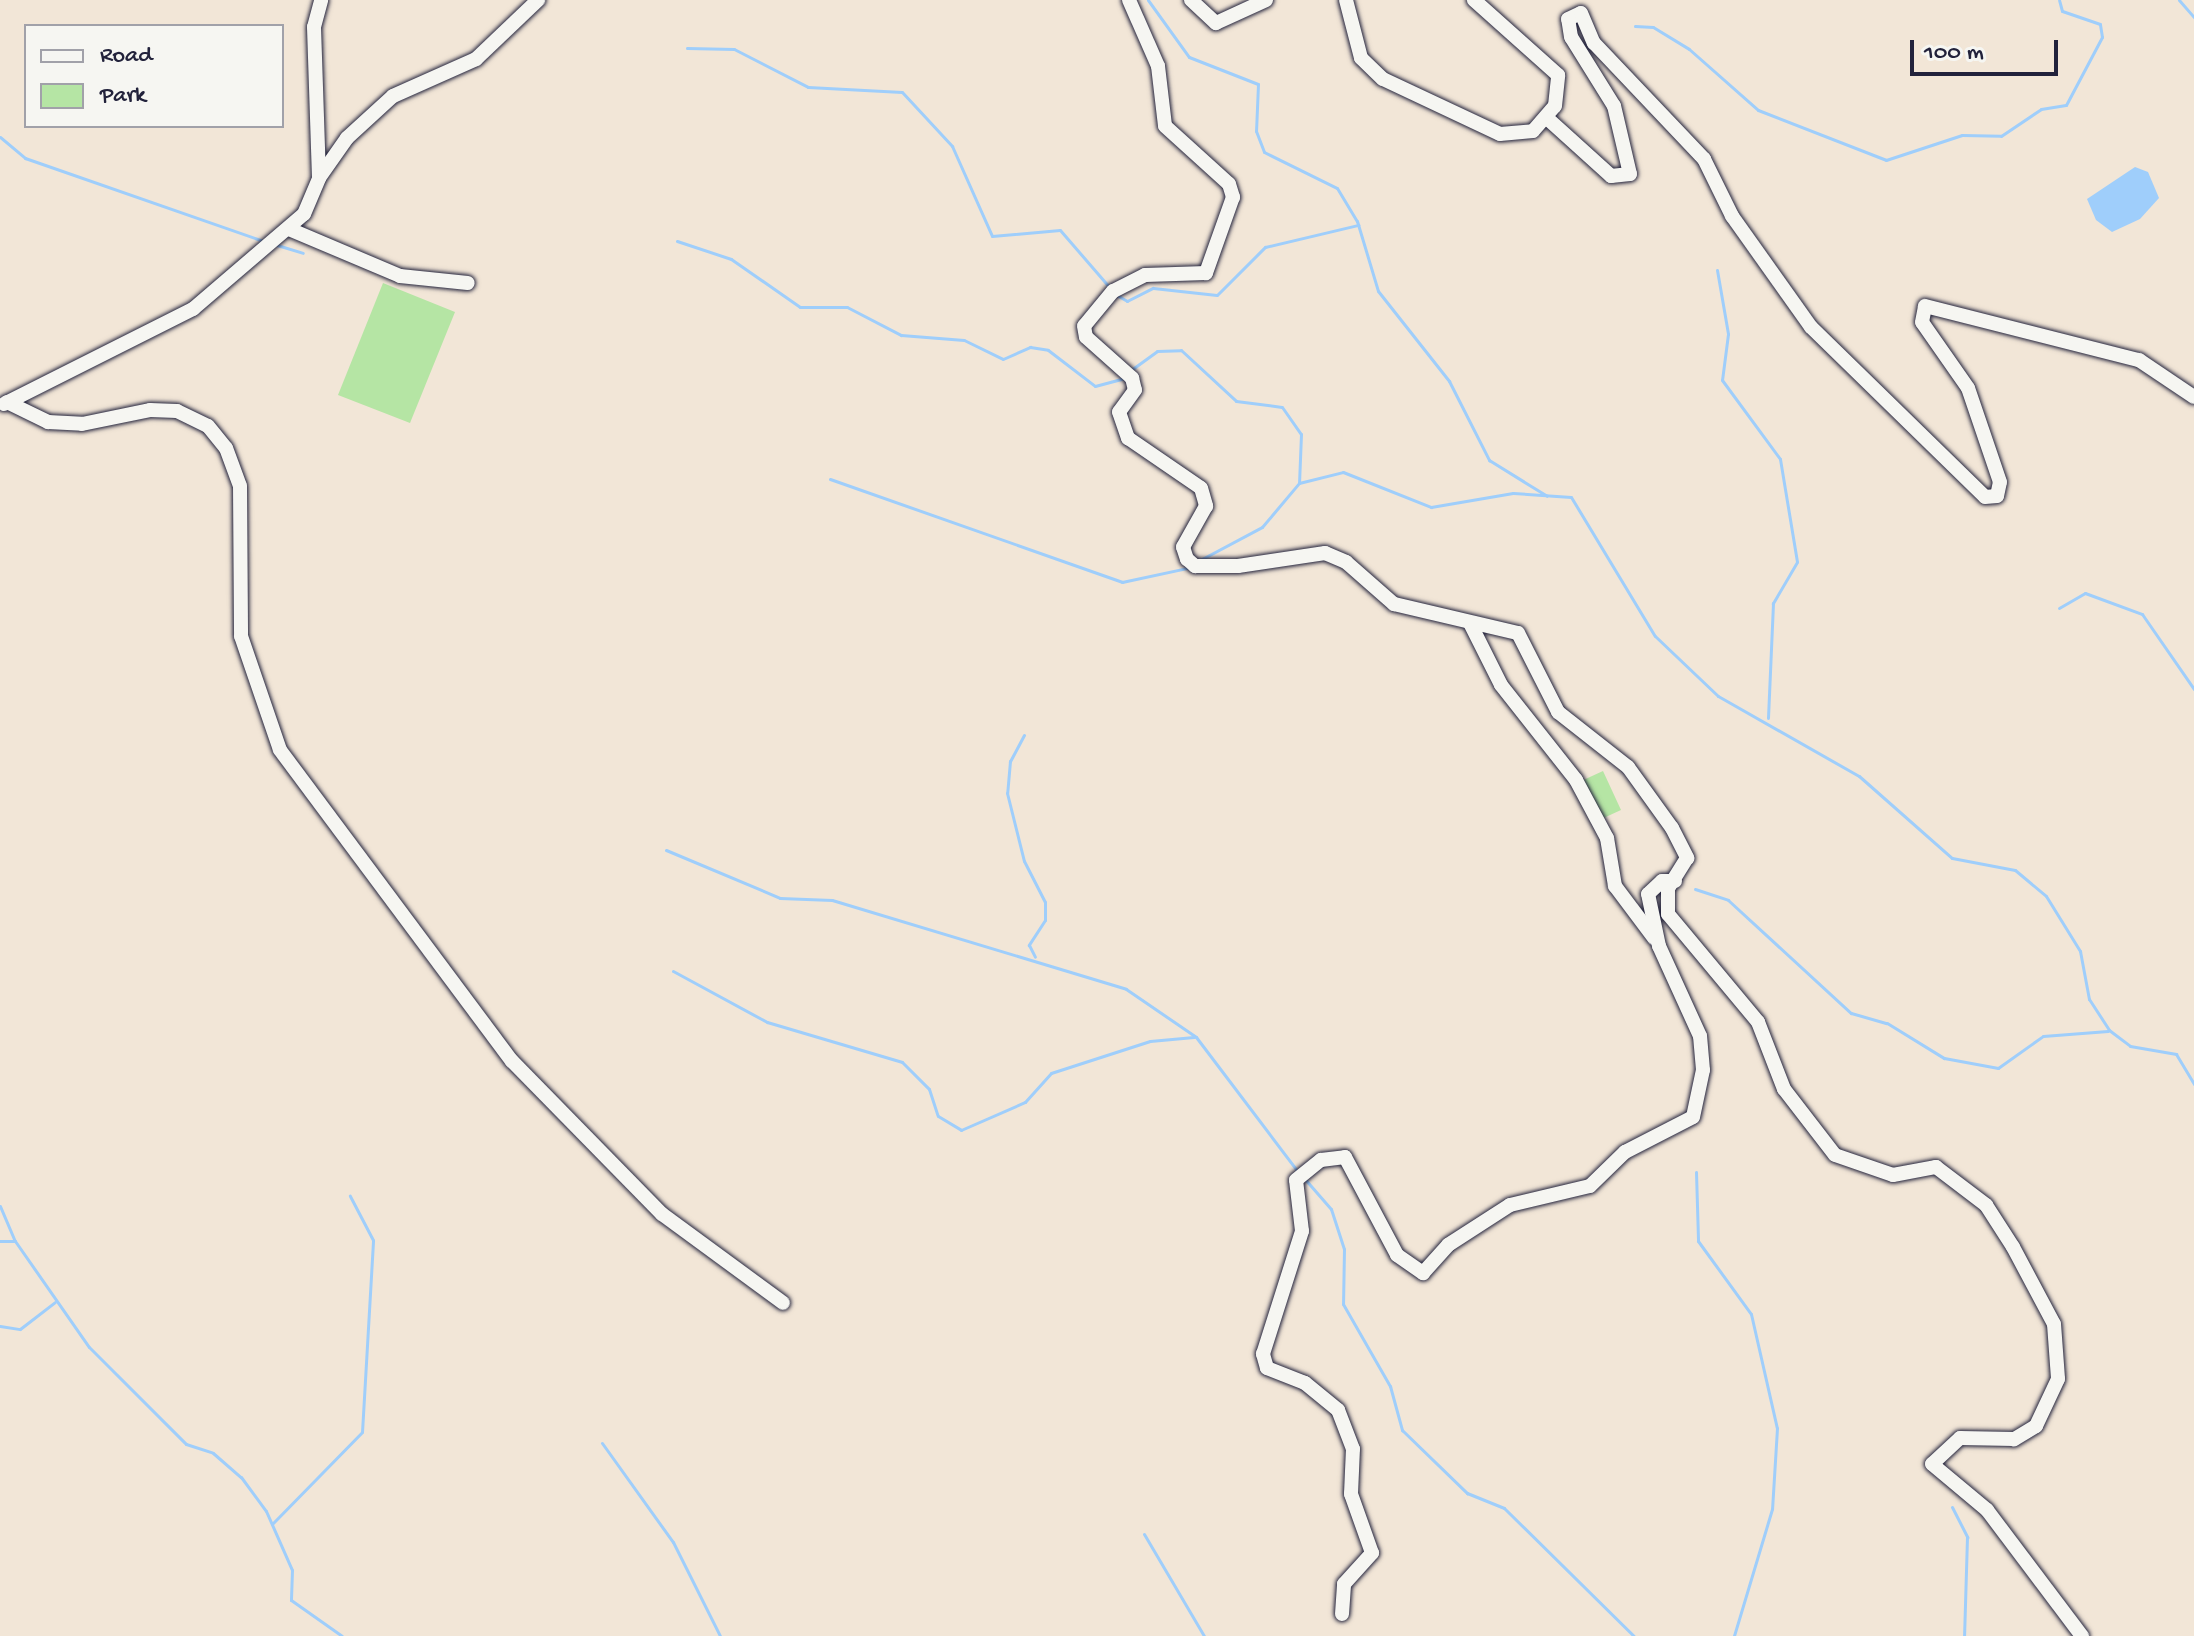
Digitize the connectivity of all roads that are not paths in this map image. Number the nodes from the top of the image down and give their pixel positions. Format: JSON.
{"nodes":[{"id":1,"x":321,"y":0,"type":"edge"},
{"id":2,"x":538,"y":0,"type":"edge"},
{"id":3,"x":1129,"y":0,"type":"edge"},
{"id":4,"x":1191,"y":0,"type":"edge"},
{"id":5,"x":1266,"y":0,"type":"edge"},
{"id":6,"x":1346,"y":0,"type":"edge"},
{"id":7,"x":1474,"y":0,"type":"edge"},
{"id":8,"x":1548,"y":119,"type":"junction"},
{"id":9,"x":319,"y":178,"type":"junction"},
{"id":10,"x":289,"y":229,"type":"junction"},
{"id":11,"x":468,"y":283,"type":"dead end"},
{"id":12,"x":2194,"y":397,"type":"edge"},
{"id":13,"x":4,"y":404,"type":"edge"},
{"id":14,"x":1470,"y":623,"type":"junction"},
{"id":15,"x":1675,"y":881,"type":"junction"},
{"id":16,"x":1659,"y":946,"type":"junction"},
{"id":17,"x":783,"y":1303,"type":"dead end"},
{"id":18,"x":1342,"y":1614,"type":"dead end"},
{"id":19,"x":2082,"y":1636,"type":"edge"}],
"edges":[{"from":1,"to":9,"type":"street"},
{"from":2,"to":9,"type":"street"},
{"from":3,"to":14,"type":"street"},
{"from":4,"to":5,"type":"street"},
{"from":6,"to":8,"type":"street"},
{"from":7,"to":8,"type":"street"},
{"from":8,"to":12,"type":"street"},
{"from":9,"to":10,"type":"street"},
{"from":10,"to":11,"type":"street"},
{"from":10,"to":13,"type":"street"},
{"from":13,"to":17,"type":"street"},
{"from":14,"to":15,"type":"street"},
{"from":14,"to":16,"type":"street"},
{"from":15,"to":16,"type":"street"},
{"from":15,"to":19,"type":"street"},
{"from":16,"to":18,"type":"street"}]}
